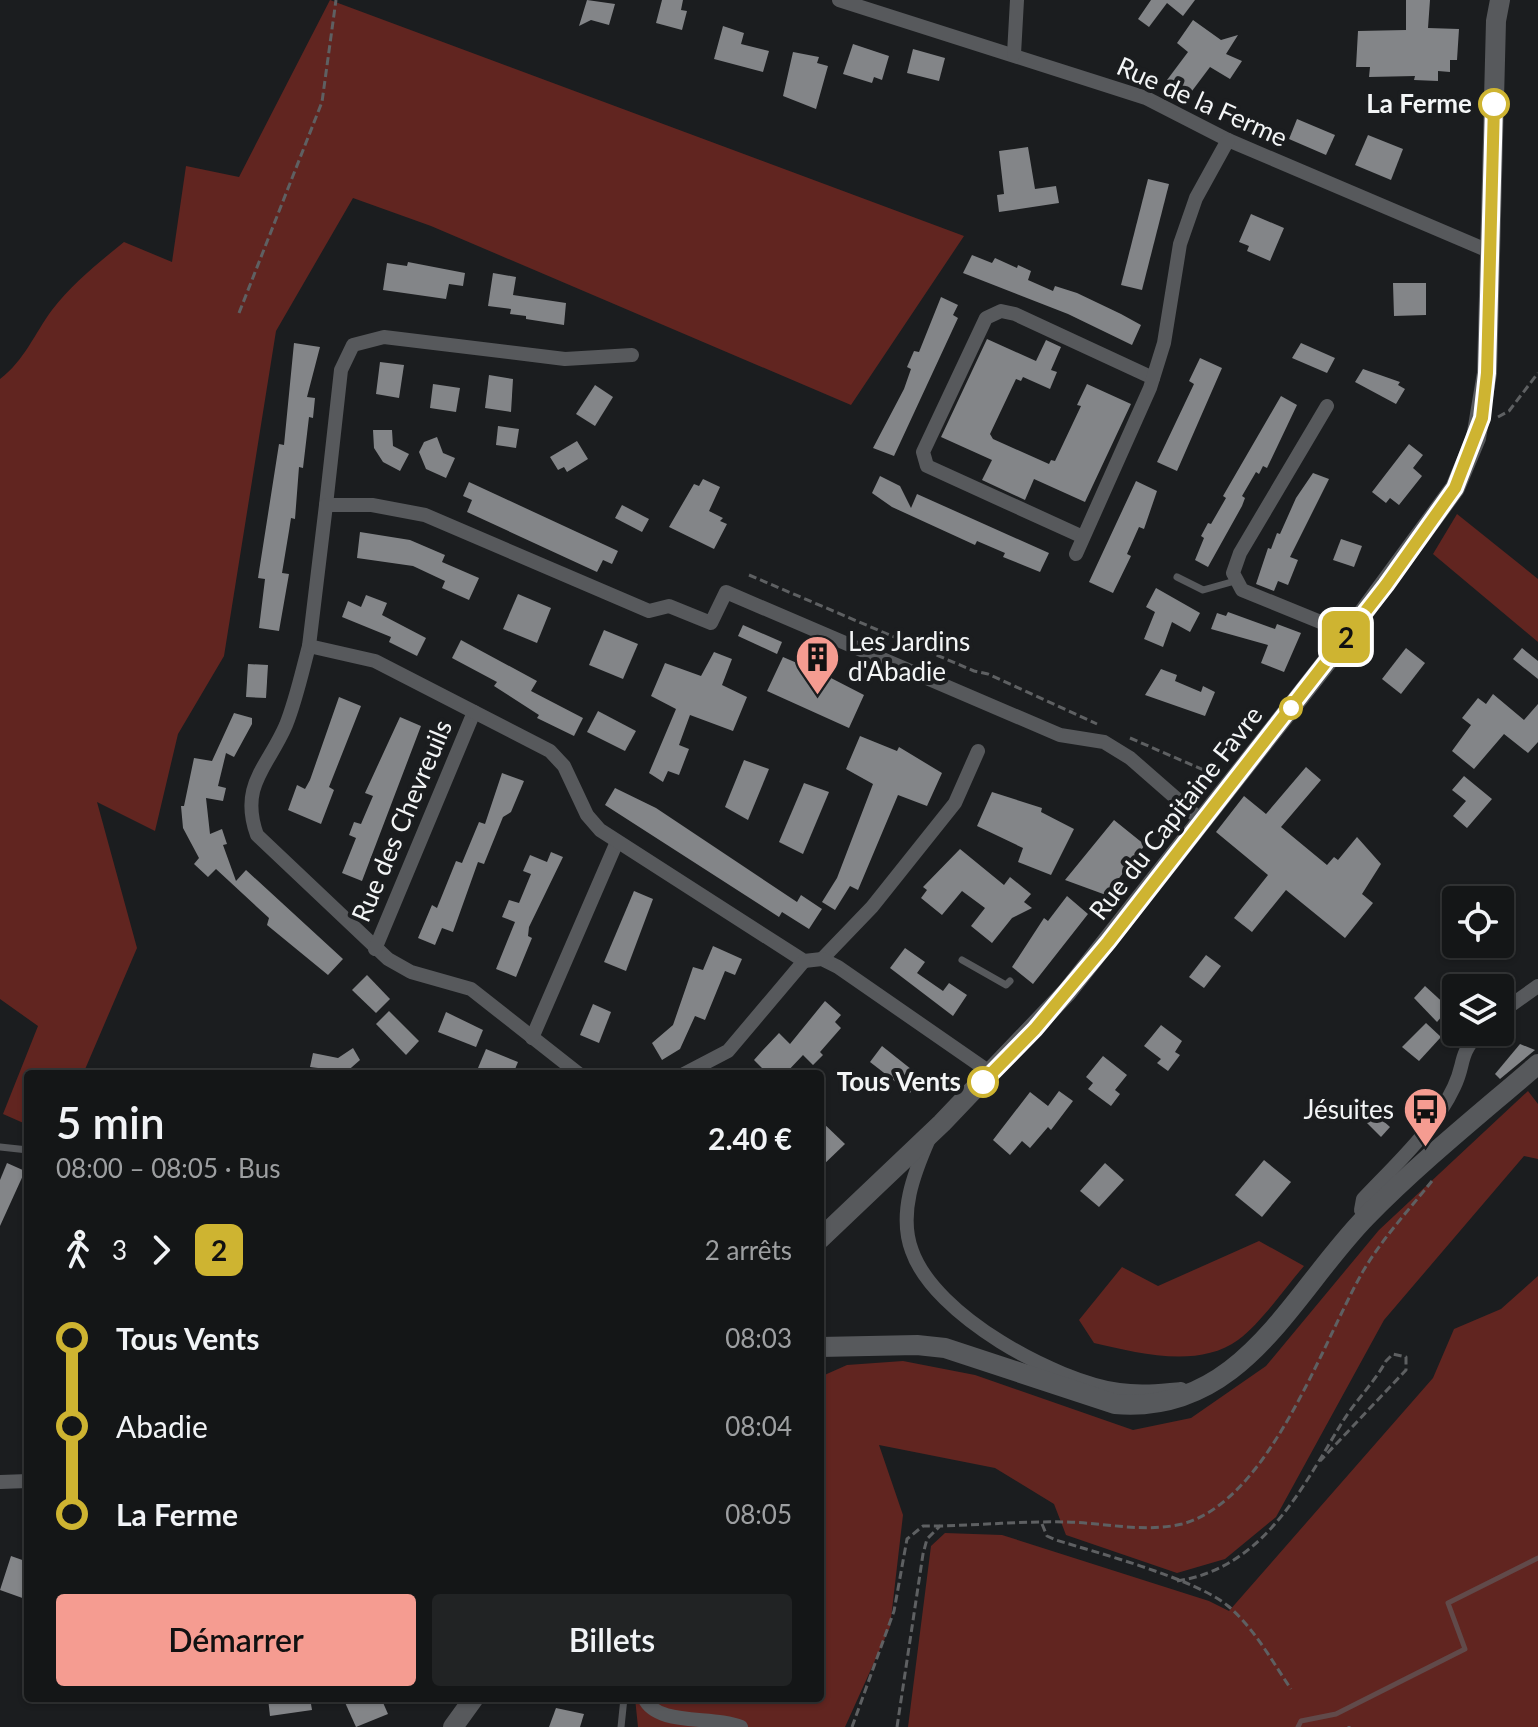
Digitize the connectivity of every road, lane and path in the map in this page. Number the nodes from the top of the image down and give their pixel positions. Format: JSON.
{"nodes":[{"id":1,"x":336,"y":0,"type":"edge"},
{"id":2,"x":839,"y":0,"type":"edge"},
{"id":3,"x":1017,"y":0,"type":"edge"},
{"id":4,"x":1500,"y":0,"type":"edge"},
{"id":5,"x":1014,"y":54,"type":"junction"},
{"id":6,"x":1228,"y":140,"type":"junction"},
{"id":7,"x":1491,"y":252,"type":"junction"},
{"id":8,"x":239,"y":313,"type":"dead end"},
{"id":9,"x":632,"y":355,"type":"dead end"},
{"id":10,"x":1538,"y":373,"type":"edge"},
{"id":11,"x":1153,"y":378,"type":"junction"},
{"id":12,"x":1327,"y":406,"type":"dead end"},
{"id":13,"x":1482,"y":418,"type":"junction"},
{"id":14,"x":326,"y":505,"type":"junction"},
{"id":15,"x":1083,"y":537,"type":"junction"},
{"id":16,"x":1076,"y":554,"type":"dead end"},
{"id":17,"x":749,"y":575,"type":"dead end"},
{"id":18,"x":1177,"y":577,"type":"dead end"},
{"id":19,"x":1235,"y":581,"type":"junction"},
{"id":20,"x":1346,"y":637,"type":"junction"},
{"id":21,"x":309,"y":646,"type":"junction"},
{"id":22,"x":474,"y":712,"type":"junction"},
{"id":23,"x":1105,"y":728,"type":"dead end"},
{"id":24,"x":1119,"y":734,"type":"dead end"},
{"id":25,"x":978,"y":751,"type":"dead end"},
{"id":26,"x":1233,"y":782,"type":"junction"},
{"id":27,"x":1202,"y":821,"type":"junction"},
{"id":28,"x":616,"y":844,"type":"junction"},
{"id":29,"x":375,"y":949,"type":"junction"},
{"id":30,"x":822,"y":959,"type":"junction"},
{"id":31,"x":962,"y":960,"type":"dead end"},
{"id":32,"x":804,"y":961,"type":"junction"},
{"id":33,"x":1010,"y":981,"type":"dead end"},
{"id":34,"x":1538,"y":986,"type":"edge"},
{"id":35,"x":1514,"y":1003,"type":"edge"},
{"id":36,"x":532,"y":1038,"type":"junction"},
{"id":37,"x":1467,"y":1046,"type":"edge"},
{"id":38,"x":1538,"y":1064,"type":"edge"},
{"id":39,"x":574,"y":1070,"type":"edge"},
{"id":40,"x":692,"y":1070,"type":"edge"},
{"id":41,"x":991,"y":1073,"type":"junction"},
{"id":42,"x":932,"y":1132,"type":"junction"},
{"id":43,"x":0,"y":1147,"type":"edge"},
{"id":44,"x":24,"y":1150,"type":"edge"},
{"id":45,"x":1435,"y":1178,"type":"dead end"},
{"id":46,"x":869,"y":1191,"type":"junction"},
{"id":47,"x":1366,"y":1217,"type":"junction"},
{"id":48,"x":824,"y":1235,"type":"edge"},
{"id":49,"x":824,"y":1244,"type":"edge"},
{"id":50,"x":861,"y":1345,"type":"junction"},
{"id":51,"x":824,"y":1347,"type":"edge"},
{"id":52,"x":824,"y":1358,"type":"edge"},
{"id":53,"x":1209,"y":1385,"type":"junction"},
{"id":54,"x":1320,"y":1461,"type":"junction"},
{"id":55,"x":24,"y":1481,"type":"edge"},
{"id":56,"x":0,"y":1482,"type":"edge"},
{"id":57,"x":1042,"y":1524,"type":"junction"},
{"id":58,"x":940,"y":1526,"type":"junction"},
{"id":59,"x":1177,"y":1581,"type":"junction"},
{"id":60,"x":1291,"y":1689,"type":"dead end"},
{"id":61,"x":471,"y":1702,"type":"edge"},
{"id":62,"x":623,"y":1702,"type":"edge"},
{"id":63,"x":646,"y":1702,"type":"edge"},
{"id":64,"x":453,"y":1727,"type":"edge"},
{"id":65,"x":621,"y":1727,"type":"edge"},
{"id":66,"x":741,"y":1727,"type":"edge"},
{"id":67,"x":852,"y":1727,"type":"edge"},
{"id":68,"x":897,"y":1727,"type":"edge"}],
"edges":[{"from":1,"to":8,"type":"path"},
{"from":2,"to":5,"type":"street","name":"Rue de la Ferme"},
{"from":3,"to":5,"type":"street"},
{"from":4,"to":7,"type":"street","name":"Rue du Capitaine Favre"},
{"from":5,"to":6,"type":"street","name":"Rue de la Ferme"},
{"from":6,"to":7,"type":"street","name":"Rue de la Ferme"},
{"from":6,"to":11,"type":"street"},
{"from":7,"to":13,"type":"street","name":"Rue du Capitaine Favre"},
{"from":9,"to":14,"type":"street"},
{"from":10,"to":13,"type":"path"},
{"from":11,"to":15,"type":"street"},
{"from":11,"to":15,"type":"street"},
{"from":12,"to":19,"type":"street"},
{"from":13,"to":20,"type":"street","name":"Rue du Capitaine Favre"},
{"from":14,"to":21,"type":"street"},
{"from":14,"to":27,"type":"street"},
{"from":15,"to":16,"type":"street"},
{"from":17,"to":23,"type":"path"},
{"from":18,"to":19,"type":"lane"},
{"from":19,"to":20,"type":"street"},
{"from":20,"to":26,"type":"street","name":"Rue du Capitaine Favre"},
{"from":21,"to":22,"type":"street"},
{"from":21,"to":29,"type":"street"},
{"from":22,"to":28,"type":"street"},
{"from":22,"to":29,"type":"street","name":"Rue des Chevreuils"},
{"from":24,"to":26,"type":"path"},
{"from":25,"to":30,"type":"street"},
{"from":26,"to":27,"type":"street","name":"Rue du Capitaine Favre"},
{"from":27,"to":41,"type":"street","name":"Rue du Capitaine Favre"},
{"from":28,"to":32,"type":"street"},
{"from":28,"to":36,"type":"street"},
{"from":29,"to":36,"type":"street"},
{"from":30,"to":32,"type":"street"},
{"from":30,"to":41,"type":"street"},
{"from":31,"to":33,"type":"lane"},
{"from":32,"to":40,"type":"street"},
{"from":34,"to":35,"type":"street"},
{"from":36,"to":39,"type":"street"},
{"from":37,"to":47,"type":"street"},
{"from":38,"to":47,"type":"street"},
{"from":41,"to":42,"type":"street","name":"Rue du Capitaine Favre"},
{"from":42,"to":46,"type":"street","name":"Rue du Capitaine Favre"},
{"from":42,"to":53,"type":"street"},
{"from":43,"to":44,"type":"lane"},
{"from":45,"to":57,"type":"path"},
{"from":46,"to":48,"type":"street","name":"Rue du Capitaine Favre"},
{"from":46,"to":49,"type":"street","name":"Rue du Capitaine Favre"},
{"from":47,"to":53,"type":"street"},
{"from":50,"to":51,"type":"street"},
{"from":50,"to":52,"type":"street"},
{"from":50,"to":53,"type":"street"},
{"from":54,"to":54,"type":"path"},
{"from":54,"to":59,"type":"path"},
{"from":55,"to":56,"type":"street"},
{"from":57,"to":58,"type":"path"},
{"from":57,"to":59,"type":"path"},
{"from":58,"to":67,"type":"path"},
{"from":58,"to":68,"type":"path"},
{"from":59,"to":60,"type":"path"},
{"from":61,"to":64,"type":"street"},
{"from":62,"to":65,"type":"lane"},
{"from":63,"to":66,"type":"street"}]}
